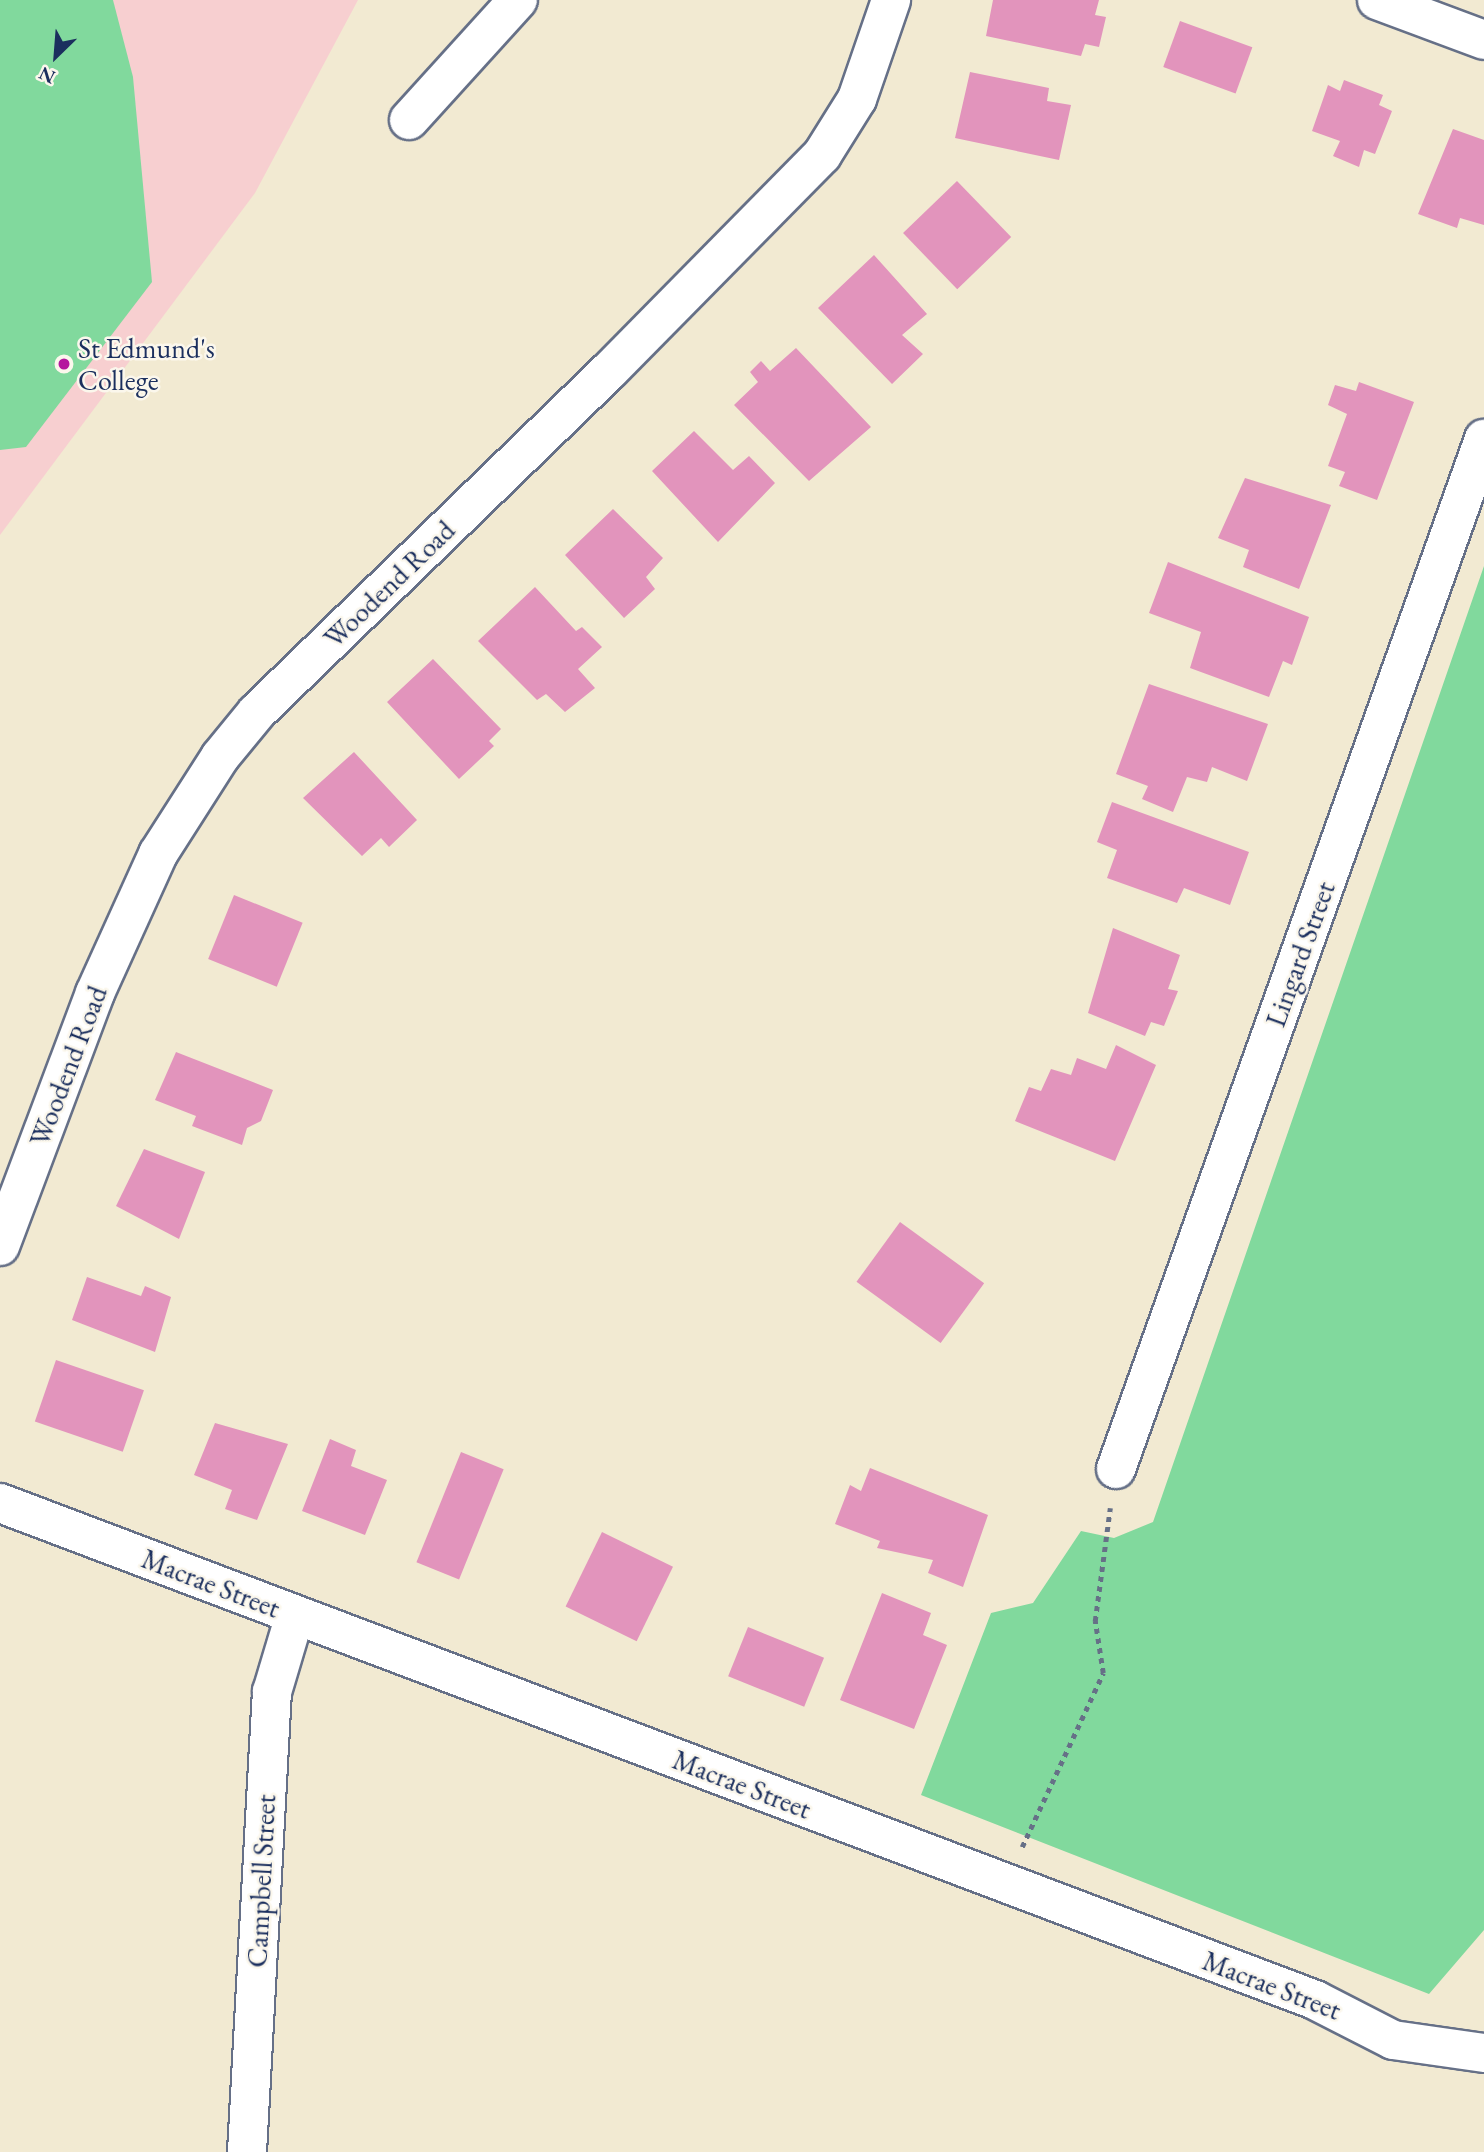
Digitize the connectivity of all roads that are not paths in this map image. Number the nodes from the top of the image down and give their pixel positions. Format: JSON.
{"nodes":[{"id":1,"x":518,"y":0,"type":"edge"},
{"id":2,"x":891,"y":0,"type":"edge"},
{"id":3,"x":1377,"y":0,"type":"edge"},
{"id":4,"x":1484,"y":40,"type":"edge"},
{"id":5,"x":408,"y":120,"type":"dead end"},
{"id":6,"x":1484,"y":439,"type":"edge"},
{"id":7,"x":0,"y":1246,"type":"edge"},
{"id":8,"x":1116,"y":1469,"type":"road end"},
{"id":9,"x":0,"y":1503,"type":"edge"},
{"id":10,"x":295,"y":1615,"type":"junction"},
{"id":11,"x":1484,"y":2053,"type":"edge"},
{"id":12,"x":247,"y":2152,"type":"edge"}],
"edges":[{"from":1,"to":5,"type":"street"},
{"from":2,"to":7,"type":"street","name":"Woodend Road"},
{"from":3,"to":4,"type":"street"},
{"from":6,"to":8,"type":"street","name":"Lingard Street"},
{"from":9,"to":10,"type":"street","name":"Macrae Street"},
{"from":10,"to":11,"type":"street","name":"Macrae Street"},
{"from":10,"to":12,"type":"street","name":"Campbell Street"}]}
